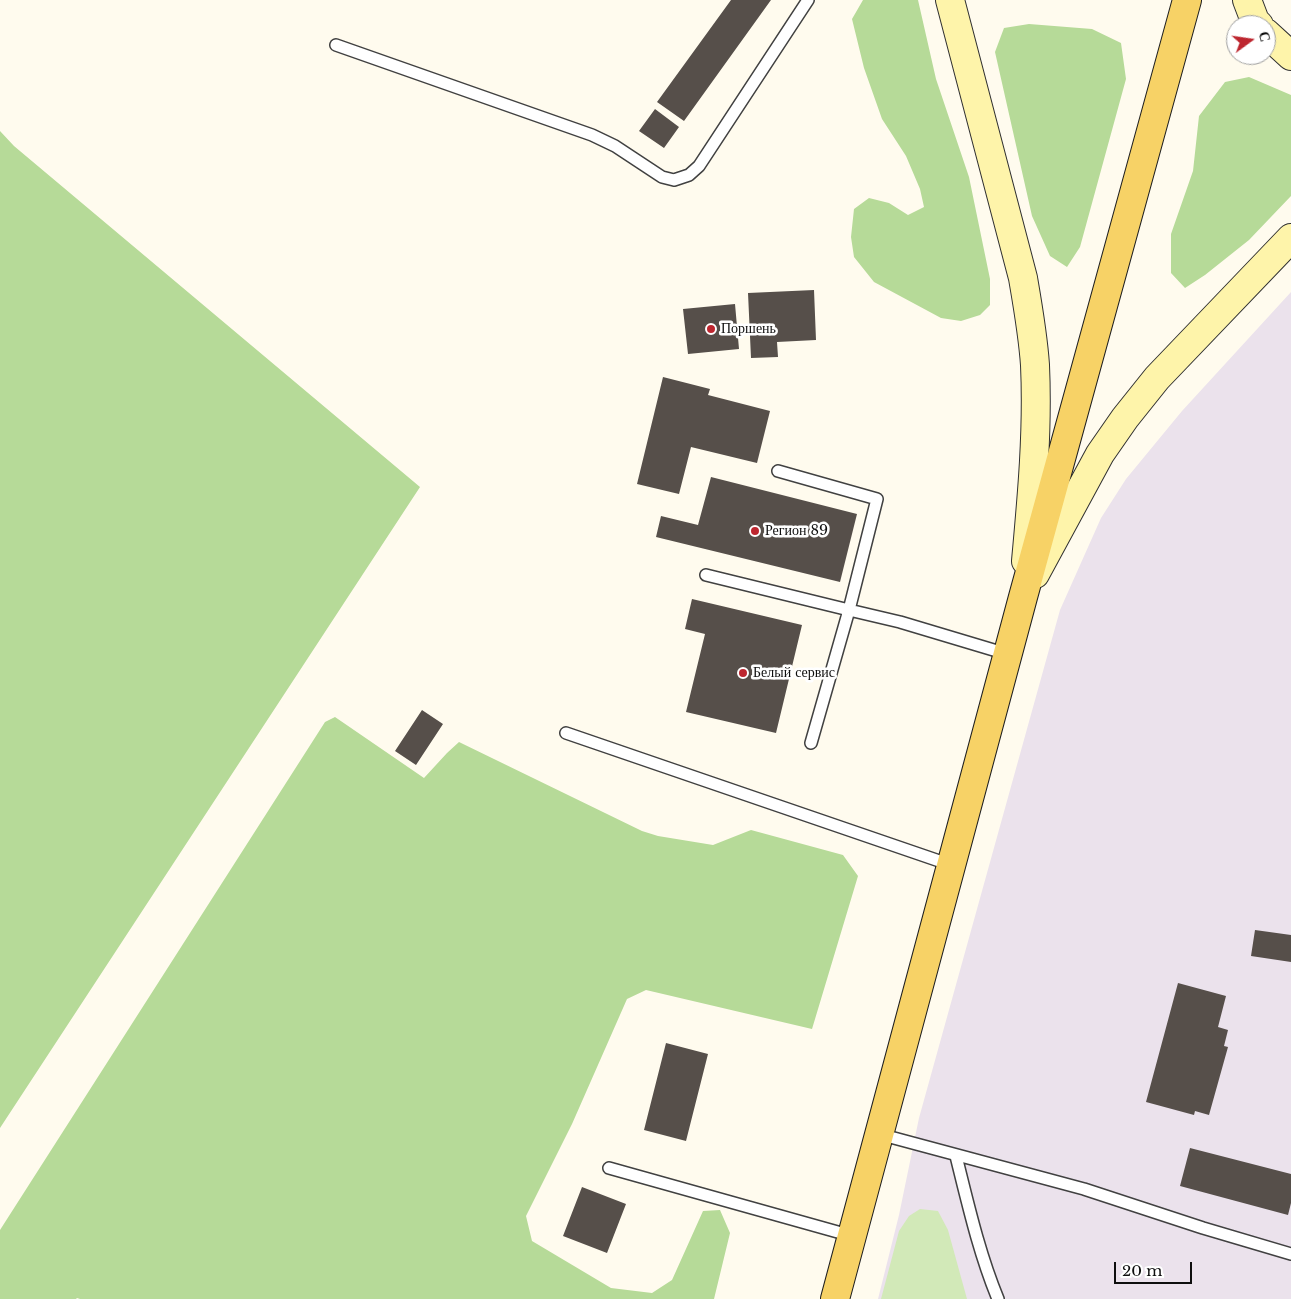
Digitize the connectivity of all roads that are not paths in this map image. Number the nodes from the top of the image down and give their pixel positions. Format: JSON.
{"nodes":[{"id":1,"x":808,"y":0,"type":"edge"},
{"id":2,"x":950,"y":0,"type":"edge"},
{"id":3,"x":1187,"y":0,"type":"edge"},
{"id":4,"x":1247,"y":0,"type":"edge"},
{"id":5,"x":1253,"y":15,"type":"edge"},
{"id":6,"x":1276,"y":42,"type":"edge"},
{"id":7,"x":336,"y":45,"type":"dead end"},
{"id":8,"x":1291,"y":56,"type":"edge"},
{"id":9,"x":1291,"y":238,"type":"edge"},
{"id":10,"x":778,"y":471,"type":"dead end"},
{"id":11,"x":706,"y":575,"type":"dead end"},
{"id":12,"x":1022,"y":597,"type":"junction"},
{"id":13,"x":849,"y":610,"type":"junction"},
{"id":14,"x":1007,"y":654,"type":"junction"},
{"id":15,"x":566,"y":733,"type":"dead end"},
{"id":16,"x":811,"y":743,"type":"dead end"},
{"id":17,"x":951,"y":866,"type":"junction"},
{"id":18,"x":879,"y":1134,"type":"junction"},
{"id":19,"x":956,"y":1156,"type":"junction"},
{"id":20,"x":609,"y":1168,"type":"dead end"},
{"id":21,"x":852,"y":1236,"type":"junction"},
{"id":22,"x":1291,"y":1254,"type":"edge"},
{"id":23,"x":835,"y":1299,"type":"edge"},
{"id":24,"x":998,"y":1299,"type":"edge"}],
"edges":[{"from":1,"to":7,"type":"lane"},
{"from":2,"to":12,"type":"main road"},
{"from":3,"to":12,"type":"main road"},
{"from":4,"to":5,"type":"main road"},
{"from":6,"to":8,"type":"main road"},
{"from":9,"to":12,"type":"main road"},
{"from":10,"to":13,"type":"lane"},
{"from":11,"to":13,"type":"lane"},
{"from":12,"to":14,"type":"main road"},
{"from":13,"to":14,"type":"lane"},
{"from":13,"to":16,"type":"lane"},
{"from":14,"to":17,"type":"main road"},
{"from":15,"to":17,"type":"lane"},
{"from":17,"to":18,"type":"main road"},
{"from":18,"to":19,"type":"lane"},
{"from":18,"to":21,"type":"main road"},
{"from":19,"to":22,"type":"lane"},
{"from":19,"to":24,"type":"lane"},
{"from":20,"to":21,"type":"lane"},
{"from":21,"to":23,"type":"main road"}]}
